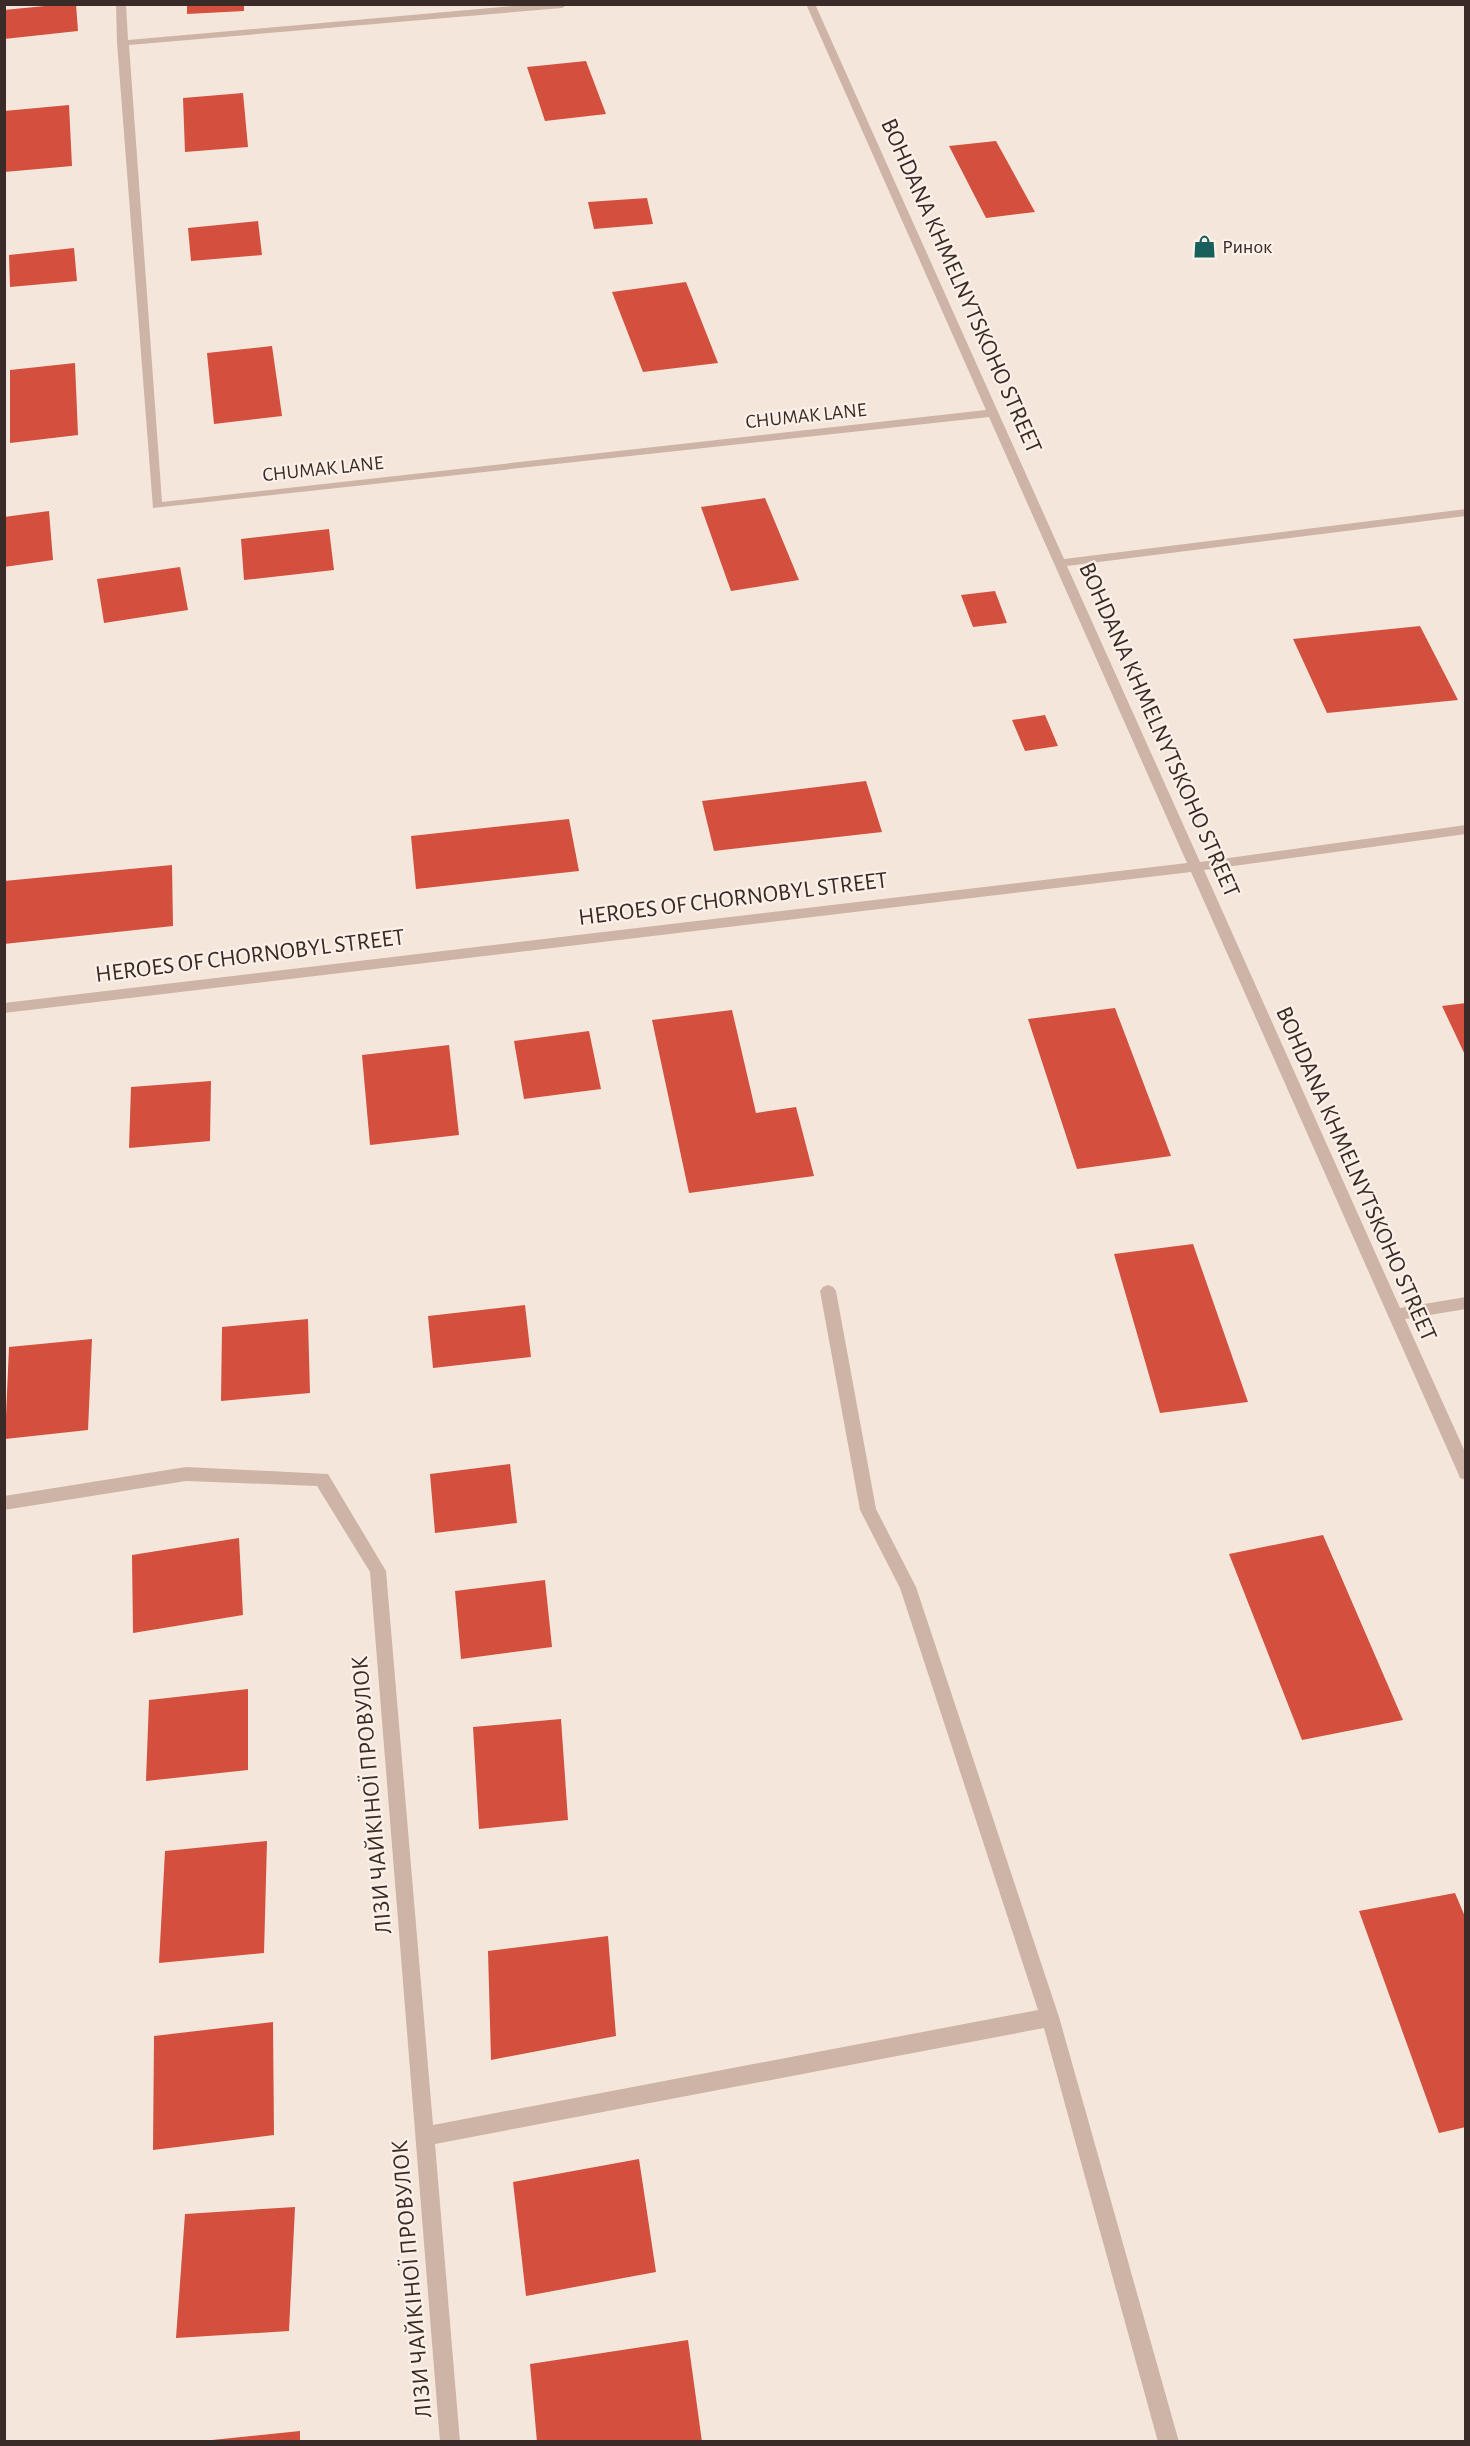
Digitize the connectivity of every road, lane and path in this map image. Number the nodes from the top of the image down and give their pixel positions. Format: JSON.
{"nodes":[{"id":1,"x":121,"y":4,"type":"edge"},
{"id":2,"x":810,"y":4,"type":"edge"},
{"id":3,"x":562,"y":5,"type":"edge"},
{"id":4,"x":122,"y":44,"type":"junction"},
{"id":5,"x":993,"y":413,"type":"junction"},
{"id":6,"x":1466,"y":512,"type":"edge"},
{"id":7,"x":1060,"y":563,"type":"junction"},
{"id":8,"x":1466,"y":829,"type":"edge"},
{"id":9,"x":1195,"y":867,"type":"junction"},
{"id":10,"x":4,"y":1008,"type":"edge"},
{"id":11,"x":828,"y":1291,"type":"dead end"},
{"id":12,"x":1466,"y":1303,"type":"edge"},
{"id":13,"x":1394,"y":1315,"type":"junction"},
{"id":14,"x":1466,"y":1473,"type":"edge"},
{"id":15,"x":4,"y":1503,"type":"edge"},
{"id":16,"x":1050,"y":2017,"type":"junction"},
{"id":17,"x":425,"y":2136,"type":"junction"},
{"id":18,"x":450,"y":2442,"type":"edge"},
{"id":19,"x":1169,"y":2442,"type":"edge"}],
"edges":[{"from":1,"to":4,"type":"street","name":"CHUMAK LANE"},
{"from":2,"to":5,"type":"street","name":"BOHDANA KHMELNYTSKOHO STREET"},
{"from":3,"to":4,"type":"street"},
{"from":4,"to":5,"type":"street","name":"CHUMAK LANE"},
{"from":5,"to":7,"type":"street","name":"BOHDANA KHMELNYTSKOHO STREET"},
{"from":6,"to":7,"type":"street"},
{"from":7,"to":9,"type":"street","name":"BOHDANA KHMELNYTSKOHO STREET"},
{"from":8,"to":9,"type":"street","name":"HEROES OF CHORNOBYL STREET"},
{"from":9,"to":10,"type":"street","name":"HEROES OF CHORNOBYL STREET"},
{"from":9,"to":13,"type":"street","name":"BOHDANA KHMELNYTSKOHO STREET"},
{"from":11,"to":16,"type":"street"},
{"from":12,"to":13,"type":"street"},
{"from":13,"to":14,"type":"street","name":"BOHDANA KHMELNYTSKOHO STREET"},
{"from":15,"to":17,"type":"street","name":"ЛІЗИ ЧАЙКІНОЇ ПРОВУЛОК"},
{"from":16,"to":17,"type":"street"},
{"from":16,"to":19,"type":"street"},
{"from":17,"to":18,"type":"street","name":"ЛІЗИ ЧАЙКІНОЇ ПРОВУЛОК"}]}
